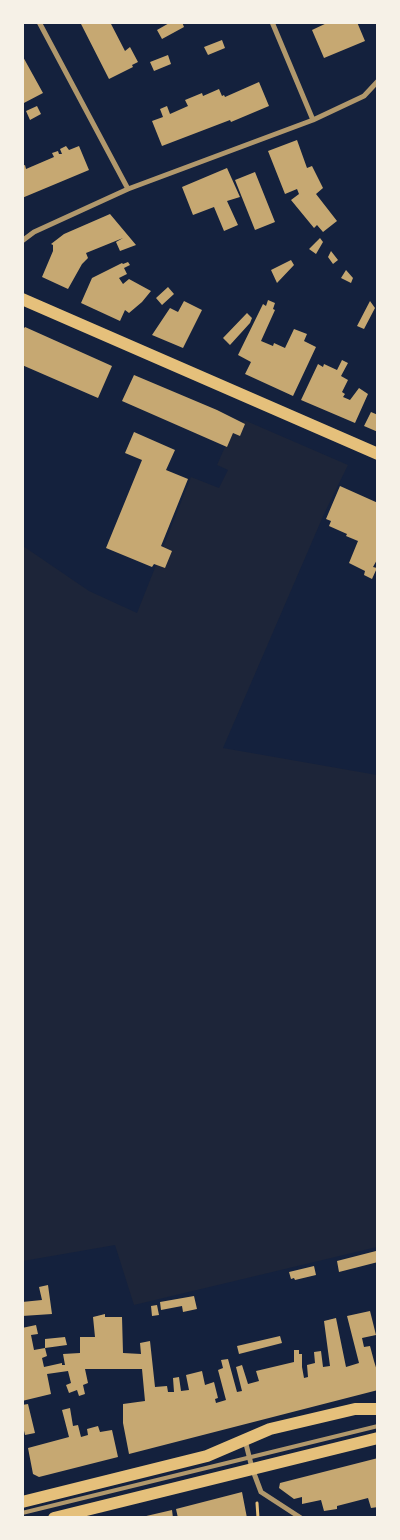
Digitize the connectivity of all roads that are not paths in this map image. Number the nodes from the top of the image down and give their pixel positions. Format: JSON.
{"nodes":[{"id":1,"x":39,"y":22,"type":"edge"},
{"id":2,"x":272,"y":22,"type":"edge"},
{"id":3,"x":378,"y":81,"type":"edge"},
{"id":4,"x":313,"y":120,"type":"junction"},
{"id":5,"x":128,"y":189,"type":"junction"},
{"id":6,"x":22,"y":241,"type":"edge"},
{"id":7,"x":22,"y":299,"type":"edge"},
{"id":8,"x":378,"y":454,"type":"edge"},
{"id":9,"x":378,"y":1409,"type":"edge"},
{"id":10,"x":378,"y":1426,"type":"edge"},
{"id":11,"x":378,"y":1438,"type":"edge"},
{"id":12,"x":245,"y":1440,"type":"junction"},
{"id":13,"x":251,"y":1463,"type":"junction"},
{"id":14,"x":22,"y":1502,"type":"edge"},
{"id":15,"x":22,"y":1514,"type":"edge"},
{"id":16,"x":54,"y":1518,"type":"edge"},
{"id":17,"x":301,"y":1518,"type":"edge"}],
"edges":[{"from":1,"to":5,"type":"street"},
{"from":2,"to":4,"type":"street"},
{"from":3,"to":4,"type":"street"},
{"from":4,"to":5,"type":"street"},
{"from":5,"to":6,"type":"street"},
{"from":7,"to":8,"type":"main road"},
{"from":9,"to":12,"type":"main road"},
{"from":10,"to":13,"type":"lane"},
{"from":11,"to":13,"type":"main road"},
{"from":12,"to":13,"type":"street"},
{"from":12,"to":14,"type":"main road"},
{"from":13,"to":15,"type":"lane"},
{"from":13,"to":16,"type":"main road"},
{"from":13,"to":17,"type":"street"}]}
